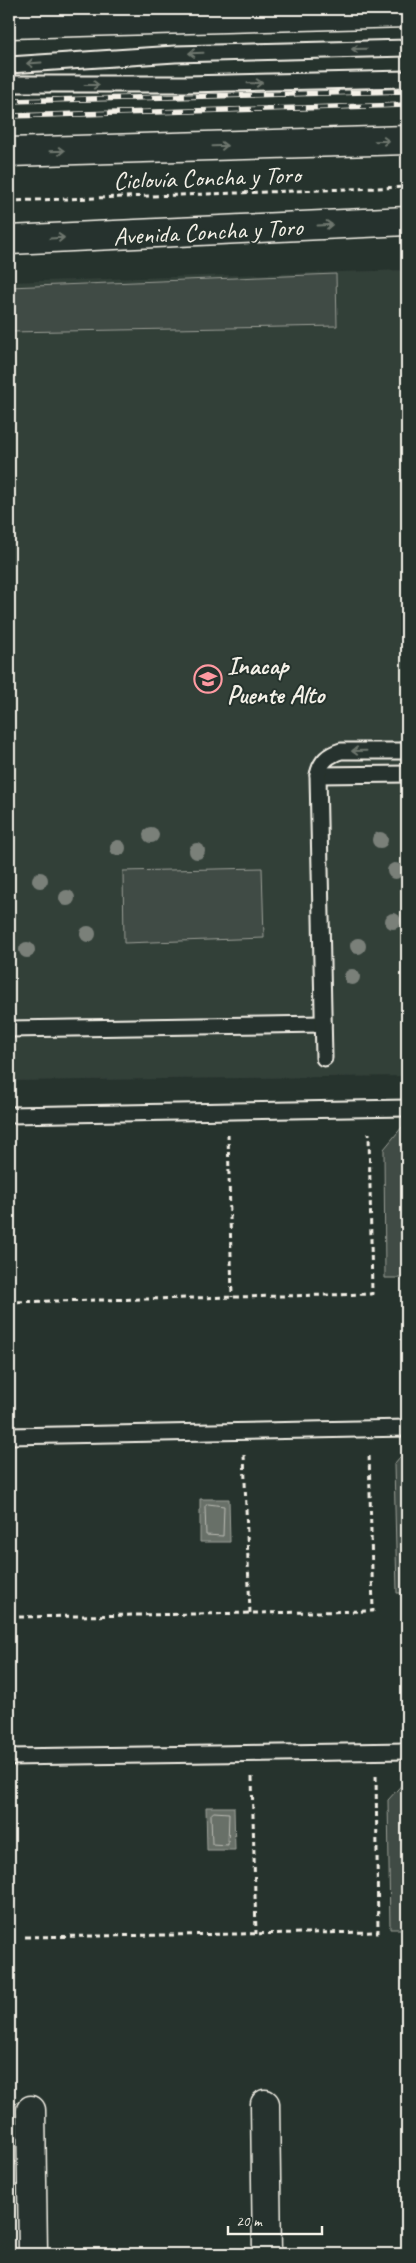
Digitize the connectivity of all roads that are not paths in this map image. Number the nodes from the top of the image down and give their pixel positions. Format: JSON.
{"nodes":[{"id":1,"x":407,"y":13,"type":"edge"},
{"id":2,"x":9,"y":24,"type":"edge"},
{"id":3,"x":407,"y":48,"type":"edge"},
{"id":4,"x":9,"y":65,"type":"edge"},
{"id":5,"x":407,"y":79,"type":"edge"},
{"id":6,"x":9,"y":84,"type":"edge"},
{"id":7,"x":407,"y":140,"type":"edge"},
{"id":8,"x":9,"y":152,"type":"edge"},
{"id":9,"x":407,"y":221,"type":"edge"},
{"id":10,"x":9,"y":240,"type":"edge"},
{"id":11,"x":407,"y":751,"type":"edge"},
{"id":12,"x":407,"y":774,"type":"edge"},
{"id":13,"x":318,"y":775,"type":"junction"},
{"id":14,"x":323,"y":1024,"type":"junction"},
{"id":15,"x":9,"y":1028,"type":"edge"},
{"id":16,"x":324,"y":1058,"type":"dead end"},
{"id":17,"x":407,"y":1108,"type":"edge"},
{"id":18,"x":9,"y":1115,"type":"edge"},
{"id":19,"x":407,"y":1428,"type":"edge"},
{"id":20,"x":9,"y":1436,"type":"edge"},
{"id":21,"x":407,"y":1751,"type":"edge"},
{"id":22,"x":9,"y":1757,"type":"edge"},
{"id":23,"x":264,"y":2104,"type":"dead end"},
{"id":24,"x":31,"y":2110,"type":"dead end"},
{"id":25,"x":33,"y":2254,"type":"edge"},
{"id":26,"x":267,"y":2254,"type":"edge"}],
"edges":[{"from":1,"to":2,"type":"main road"},
{"from":3,"to":4,"type":"lane","one_way":true},
{"from":6,"to":5,"type":"lane","one_way":true},
{"from":8,"to":7,"type":"main road","one_way":true},
{"from":10,"to":9,"type":"main road","name":"Avenida Concha y Toro","one_way":true},
{"from":11,"to":13,"type":"lane","one_way":true},
{"from":12,"to":13,"type":"lane"},
{"from":13,"to":14,"type":"lane"},
{"from":14,"to":15,"type":"lane"},
{"from":14,"to":16,"type":"lane"},
{"from":17,"to":18,"type":"lane"},
{"from":19,"to":20,"type":"lane"},
{"from":21,"to":22,"type":"lane"},
{"from":23,"to":26,"type":"main road"},
{"from":24,"to":25,"type":"main road"}]}
